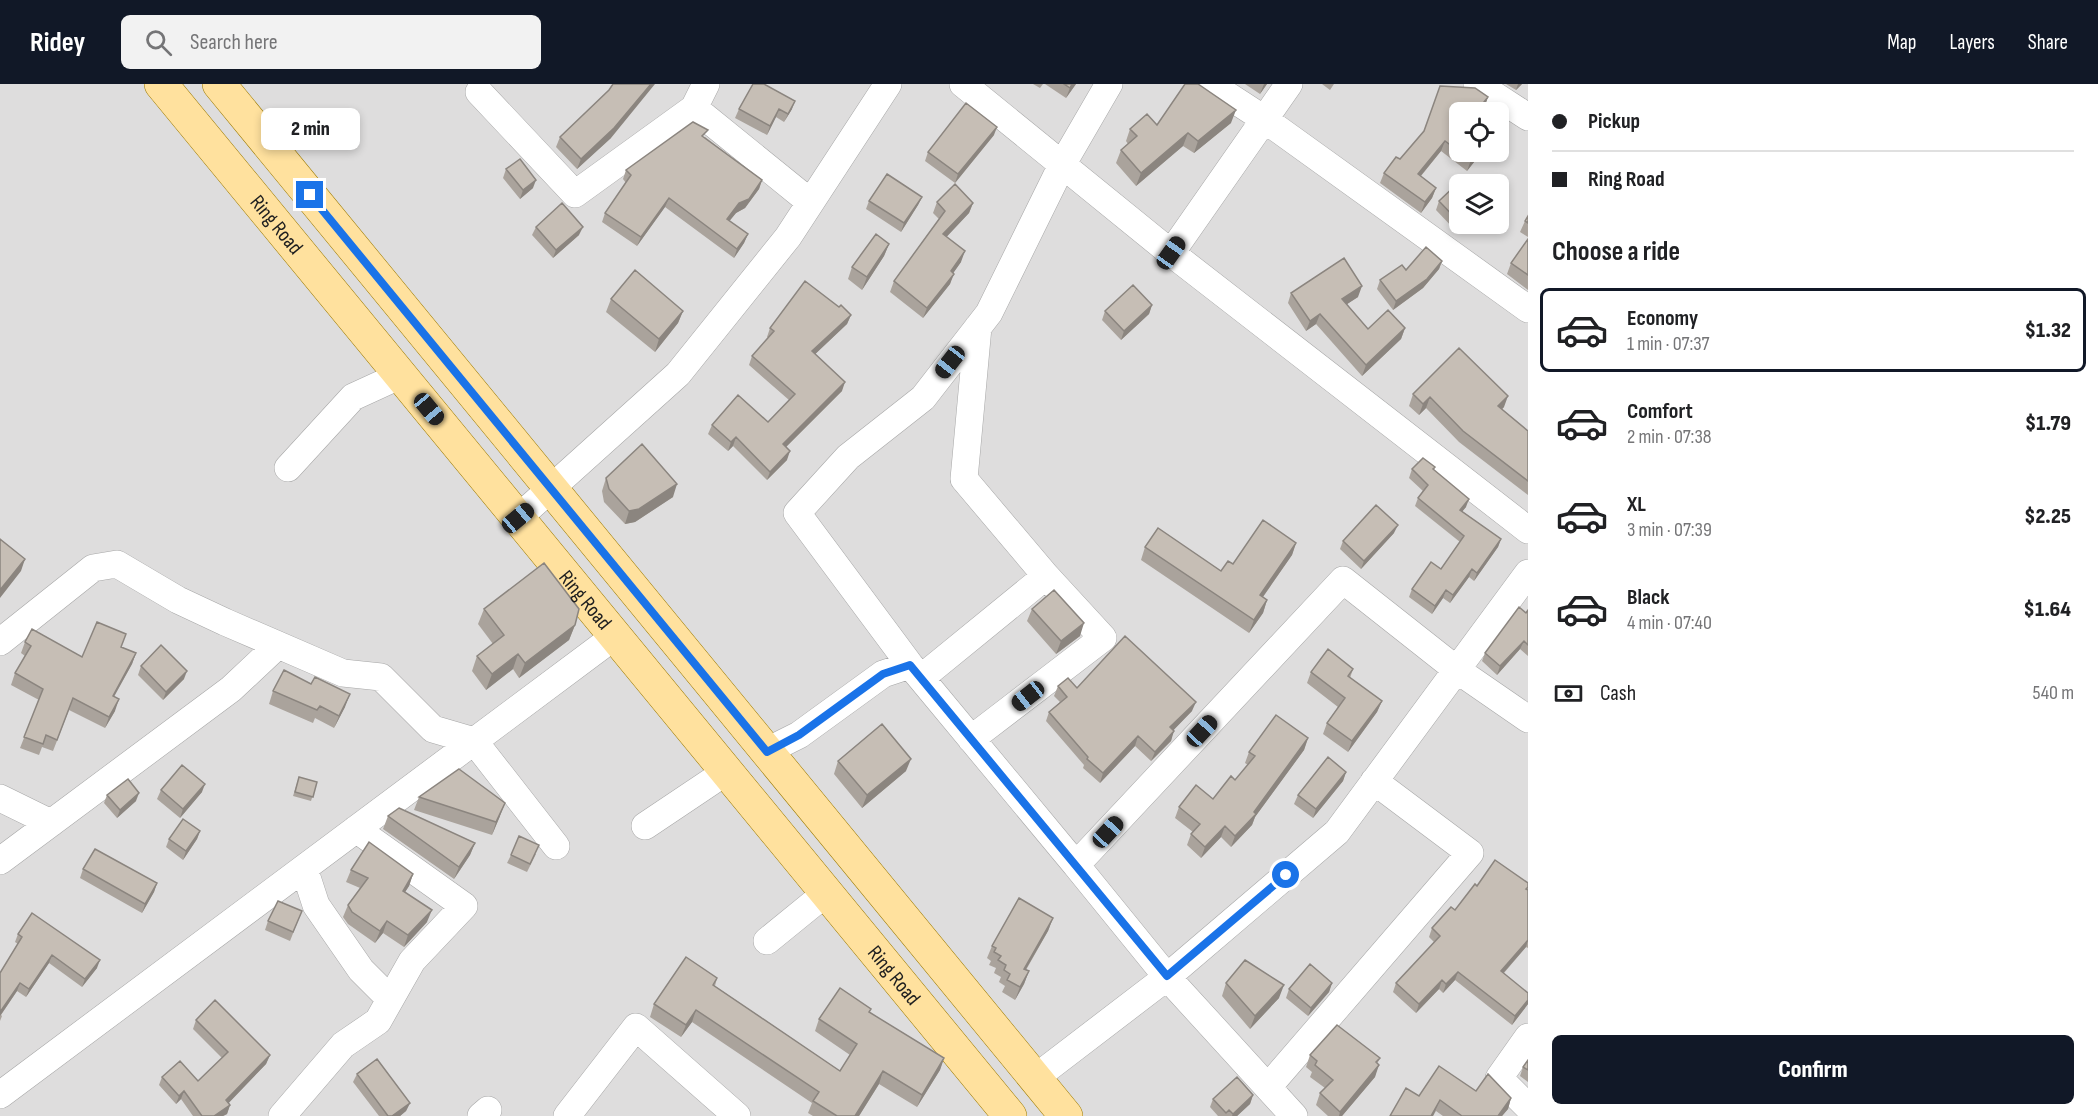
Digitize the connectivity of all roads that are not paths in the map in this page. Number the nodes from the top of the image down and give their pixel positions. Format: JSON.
{"nodes":[{"id":1,"x":161,"y":84,"type":"edge"},
{"id":2,"x":219,"y":84,"type":"edge"},
{"id":3,"x":706,"y":84,"type":"edge"},
{"id":4,"x":888,"y":84,"type":"edge"},
{"id":5,"x":963,"y":84,"type":"edge"},
{"id":6,"x":1109,"y":84,"type":"edge"},
{"id":7,"x":1210,"y":84,"type":"edge"},
{"id":8,"x":1289,"y":84,"type":"edge"},
{"id":9,"x":1477,"y":84,"type":"edge"},
{"id":10,"x":480,"y":87,"type":"edge"},
{"id":11,"x":694,"y":108,"type":"junction"},
{"id":12,"x":1528,"y":117,"type":"edge"},
{"id":13,"x":1264,"y":119,"type":"junction"},
{"id":14,"x":1062,"y":165,"type":"junction"},
{"id":15,"x":810,"y":202,"type":"junction"},
{"id":16,"x":1171,"y":253,"type":"junction"},
{"id":17,"x":1528,"y":309,"type":"edge"},
{"id":18,"x":978,"y":327,"type":"junction"},
{"id":19,"x":401,"y":375,"type":"junction"},
{"id":20,"x":288,"y":468,"type":"dead end"},
{"id":21,"x":552,"y":489,"type":"junction"},
{"id":22,"x":518,"y":518,"type":"junction"},
{"id":23,"x":1528,"y":530,"type":"edge"},
{"id":24,"x":1528,"y":573,"type":"edge"},
{"id":25,"x":1046,"y":576,"type":"junction"},
{"id":26,"x":615,"y":636,"type":"junction"},
{"id":27,"x":0,"y":642,"type":"edge"},
{"id":28,"x":278,"y":645,"type":"junction"},
{"id":29,"x":1457,"y":670,"type":"junction"},
{"id":30,"x":915,"y":671,"type":"junction"},
{"id":31,"x":1528,"y":719,"type":"edge"},
{"id":32,"x":972,"y":739,"type":"junction"},
{"id":33,"x":474,"y":741,"type":"junction"},
{"id":34,"x":767,"y":752,"type":"junction"},
{"id":35,"x":727,"y":771,"type":"junction"},
{"id":36,"x":1374,"y":781,"type":"junction"},
{"id":37,"x":0,"y":798,"type":"edge"},
{"id":38,"x":51,"y":823,"type":"junction"},
{"id":39,"x":645,"y":826,"type":"dead end"},
{"id":40,"x":356,"y":829,"type":"junction"},
{"id":41,"x":556,"y":846,"type":"dead end"},
{"id":42,"x":852,"y":855,"type":"junction"},
{"id":43,"x":0,"y":861,"type":"edge"},
{"id":44,"x":1076,"y":865,"type":"junction"},
{"id":45,"x":304,"y":868,"type":"junction"},
{"id":46,"x":821,"y":887,"type":"junction"},
{"id":47,"x":767,"y":941,"type":"dead end"},
{"id":48,"x":1167,"y":976,"type":"junction"},
{"id":49,"x":390,"y":999,"type":"junction"},
{"id":50,"x":1528,"y":1037,"type":"edge"},
{"id":51,"x":1035,"y":1078,"type":"junction"},
{"id":52,"x":1268,"y":1087,"type":"junction"},
{"id":53,"x":0,"y":1095,"type":"edge"},
{"id":54,"x":1528,"y":1107,"type":"edge"},
{"id":55,"x":282,"y":1116,"type":"edge"},
{"id":56,"x":567,"y":1116,"type":"edge"},
{"id":57,"x":737,"y":1116,"type":"edge"},
{"id":58,"x":1010,"y":1116,"type":"edge"},
{"id":59,"x":1066,"y":1116,"type":"edge"},
{"id":60,"x":1294,"y":1116,"type":"edge"}],
"edges":[{"from":1,"to":19,"type":"main road","name":"Ring Road"},
{"from":2,"to":21,"type":"main road","name":"Ring Road"},
{"from":3,"to":11,"type":"street"},
{"from":4,"to":15,"type":"street"},
{"from":5,"to":14,"type":"street"},
{"from":6,"to":14,"type":"street"},
{"from":7,"to":13,"type":"street"},
{"from":8,"to":13,"type":"street"},
{"from":9,"to":12,"type":"street"},
{"from":10,"to":11,"type":"street"},
{"from":11,"to":15,"type":"street"},
{"from":13,"to":16,"type":"street"},
{"from":13,"to":17,"type":"street"},
{"from":14,"to":16,"type":"street"},
{"from":14,"to":18,"type":"street"},
{"from":15,"to":21,"type":"street"},
{"from":16,"to":23,"type":"street"},
{"from":18,"to":25,"type":"street"},
{"from":18,"to":30,"type":"street"},
{"from":19,"to":20,"type":"street"},
{"from":19,"to":22,"type":"main road","name":"Ring Road"},
{"from":21,"to":22,"type":"street"},
{"from":21,"to":34,"type":"main road","name":"Ring Road"},
{"from":22,"to":26,"type":"main road","name":"Ring Road"},
{"from":24,"to":29,"type":"street"},
{"from":25,"to":30,"type":"street"},
{"from":25,"to":32,"type":"street"},
{"from":26,"to":33,"type":"street"},
{"from":26,"to":35,"type":"main road","name":"Ring Road"},
{"from":27,"to":28,"type":"street"},
{"from":28,"to":33,"type":"street"},
{"from":28,"to":38,"type":"street"},
{"from":29,"to":31,"type":"street"},
{"from":29,"to":36,"type":"street"},
{"from":29,"to":44,"type":"street"},
{"from":30,"to":32,"type":"street"},
{"from":30,"to":34,"type":"street"},
{"from":32,"to":44,"type":"street"},
{"from":33,"to":40,"type":"street"},
{"from":33,"to":41,"type":"street"},
{"from":34,"to":42,"type":"main road","name":"Ring Road"},
{"from":35,"to":39,"type":"street"},
{"from":35,"to":46,"type":"main road","name":"Ring Road"},
{"from":36,"to":48,"type":"street"},
{"from":36,"to":52,"type":"street"},
{"from":37,"to":38,"type":"street"},
{"from":38,"to":43,"type":"street"},
{"from":40,"to":45,"type":"street"},
{"from":40,"to":49,"type":"street"},
{"from":42,"to":46,"type":"main road"},
{"from":42,"to":51,"type":"main road","name":"Ring Road"},
{"from":44,"to":48,"type":"street"},
{"from":45,"to":49,"type":"street"},
{"from":45,"to":53,"type":"street"},
{"from":46,"to":47,"type":"street"},
{"from":46,"to":58,"type":"main road","name":"Ring Road"},
{"from":48,"to":51,"type":"street"},
{"from":48,"to":52,"type":"street"},
{"from":49,"to":55,"type":"street"},
{"from":50,"to":54,"type":"street"},
{"from":51,"to":59,"type":"main road","name":"Ring Road"},
{"from":52,"to":60,"type":"street"},
{"from":56,"to":57,"type":"street"}]}
